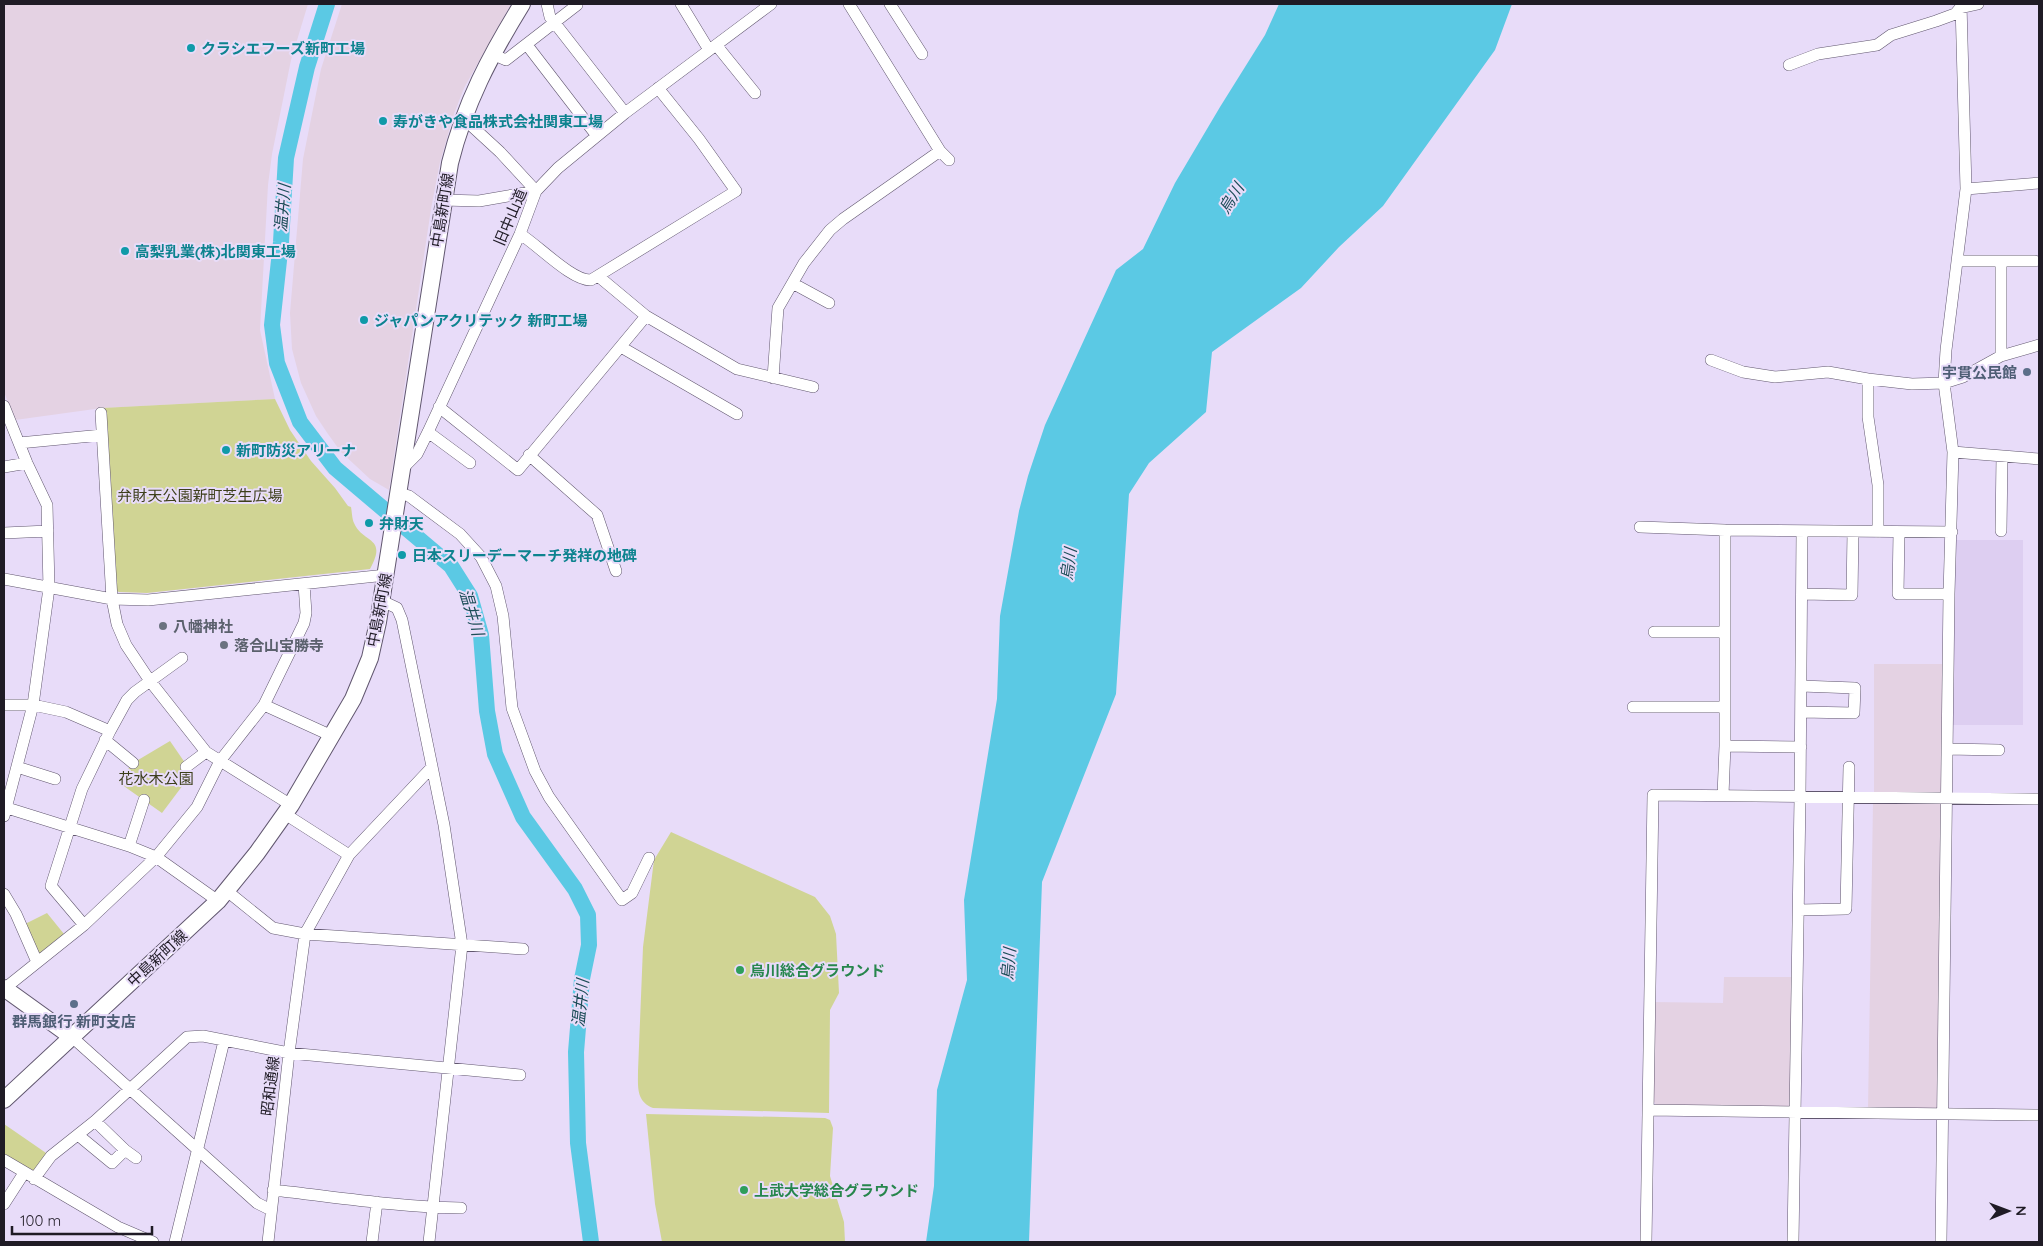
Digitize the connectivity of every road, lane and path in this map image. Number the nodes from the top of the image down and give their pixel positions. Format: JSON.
{"nodes":[{"id":1,"x":522,"y":4,"type":"edge"},
{"id":2,"x":547,"y":4,"type":"edge"},
{"id":3,"x":681,"y":4,"type":"edge"},
{"id":4,"x":771,"y":4,"type":"edge"},
{"id":5,"x":849,"y":4,"type":"edge"},
{"id":6,"x":890,"y":4,"type":"edge"},
{"id":7,"x":1978,"y":4,"type":"edge"},
{"id":8,"x":577,"y":5,"type":"dead end"},
{"id":9,"x":1960,"y":6,"type":"edge"},
{"id":10,"x":554,"y":22,"type":"junction"},
{"id":11,"x":527,"y":45,"type":"junction"},
{"id":12,"x":713,"y":48,"type":"junction"},
{"id":13,"x":492,"y":54,"type":"junction"},
{"id":14,"x":922,"y":54,"type":"dead end"},
{"id":15,"x":1790,"y":65,"type":"dead end"},
{"id":16,"x":658,"y":88,"type":"junction"},
{"id":17,"x":755,"y":93,"type":"dead end"},
{"id":18,"x":625,"y":113,"type":"junction"},
{"id":19,"x":462,"y":118,"type":"junction"},
{"id":20,"x":597,"y":136,"type":"junction"},
{"id":21,"x":940,"y":151,"type":"junction"},
{"id":22,"x":949,"y":160,"type":"dead end"},
{"id":23,"x":2039,"y":182,"type":"edge"},
{"id":24,"x":1966,"y":189,"type":"junction"},
{"id":25,"x":536,"y":191,"type":"junction"},
{"id":26,"x":443,"y":200,"type":"junction"},
{"id":27,"x":520,"y":234,"type":"junction"},
{"id":28,"x":1957,"y":261,"type":"junction"},
{"id":29,"x":2001,"y":261,"type":"junction"},
{"id":30,"x":2035,"y":261,"type":"dead end"},
{"id":31,"x":598,"y":276,"type":"junction"},
{"id":32,"x":794,"y":284,"type":"junction"},
{"id":33,"x":828,"y":303,"type":"dead end"},
{"id":34,"x":646,"y":316,"type":"junction"},
{"id":35,"x":2039,"y":345,"type":"edge"},
{"id":36,"x":621,"y":346,"type":"junction"},
{"id":37,"x":2001,"y":356,"type":"junction"},
{"id":38,"x":1711,"y":360,"type":"dead end"},
{"id":39,"x":773,"y":378,"type":"junction"},
{"id":40,"x":1868,"y":379,"type":"junction"},
{"id":41,"x":1944,"y":383,"type":"junction"},
{"id":42,"x":813,"y":387,"type":"dead end"},
{"id":43,"x":4,"y":406,"type":"edge"},
{"id":44,"x":439,"y":408,"type":"junction"},
{"id":45,"x":101,"y":413,"type":"dead end"},
{"id":46,"x":737,"y":414,"type":"dead end"},
{"id":47,"x":428,"y":432,"type":"junction"},
{"id":48,"x":102,"y":434,"type":"junction"},
{"id":49,"x":19,"y":443,"type":"junction"},
{"id":50,"x":1953,"y":452,"type":"junction"},
{"id":51,"x":529,"y":456,"type":"junction"},
{"id":52,"x":2002,"y":456,"type":"junction"},
{"id":53,"x":2039,"y":458,"type":"edge"},
{"id":54,"x":27,"y":463,"type":"junction"},
{"id":55,"x":470,"y":463,"type":"dead end"},
{"id":56,"x":4,"y":467,"type":"edge"},
{"id":57,"x":404,"y":468,"type":"junction"},
{"id":58,"x":398,"y":496,"type":"junction"},
{"id":59,"x":1640,"y":527,"type":"dead end"},
{"id":60,"x":1725,"y":530,"type":"junction"},
{"id":61,"x":48,"y":531,"type":"junction"},
{"id":62,"x":1802,"y":531,"type":"junction"},
{"id":63,"x":2001,"y":531,"type":"dead end"},
{"id":64,"x":1853,"y":532,"type":"junction"},
{"id":65,"x":1878,"y":532,"type":"junction"},
{"id":66,"x":1899,"y":532,"type":"junction"},
{"id":67,"x":1952,"y":532,"type":"junction"},
{"id":68,"x":4,"y":533,"type":"edge"},
{"id":69,"x":616,"y":571,"type":"dead end"},
{"id":70,"x":386,"y":575,"type":"junction"},
{"id":71,"x":4,"y":579,"type":"edge"},
{"id":72,"x":304,"y":584,"type":"junction"},
{"id":73,"x":49,"y":588,"type":"junction"},
{"id":74,"x":1802,"y":594,"type":"junction"},
{"id":75,"x":1949,"y":594,"type":"junction"},
{"id":76,"x":112,"y":599,"type":"junction"},
{"id":77,"x":382,"y":601,"type":"junction"},
{"id":78,"x":1654,"y":632,"type":"dead end"},
{"id":79,"x":1724,"y":632,"type":"junction"},
{"id":80,"x":182,"y":658,"type":"dead end"},
{"id":81,"x":150,"y":681,"type":"junction"},
{"id":82,"x":1801,"y":686,"type":"junction"},
{"id":83,"x":33,"y":704,"type":"junction"},
{"id":84,"x":4,"y":705,"type":"edge"},
{"id":85,"x":264,"y":705,"type":"junction"},
{"id":86,"x":1633,"y":707,"type":"dead end"},
{"id":87,"x":1724,"y":708,"type":"junction"},
{"id":88,"x":1801,"y":712,"type":"junction"},
{"id":89,"x":108,"y":736,"type":"junction"},
{"id":90,"x":332,"y":736,"type":"junction"},
{"id":91,"x":1725,"y":746,"type":"junction"},
{"id":92,"x":1801,"y":747,"type":"junction"},
{"id":93,"x":1947,"y":750,"type":"junction"},
{"id":94,"x":1999,"y":750,"type":"dead end"},
{"id":95,"x":206,"y":752,"type":"junction"},
{"id":96,"x":220,"y":761,"type":"junction"},
{"id":97,"x":133,"y":763,"type":"dead end"},
{"id":98,"x":16,"y":767,"type":"junction"},
{"id":99,"x":186,"y":767,"type":"dead end"},
{"id":100,"x":432,"y":767,"type":"junction"},
{"id":101,"x":1849,"y":767,"type":"dead end"},
{"id":102,"x":55,"y":779,"type":"dead end"},
{"id":103,"x":1723,"y":795,"type":"junction"},
{"id":104,"x":1800,"y":798,"type":"junction"},
{"id":105,"x":1848,"y":798,"type":"junction"},
{"id":106,"x":1947,"y":799,"type":"junction"},
{"id":107,"x":2039,"y":799,"type":"edge"},
{"id":108,"x":144,"y":800,"type":"dead end"},
{"id":109,"x":4,"y":810,"type":"edge"},
{"id":110,"x":288,"y":810,"type":"junction"},
{"id":111,"x":68,"y":828,"type":"junction"},
{"id":112,"x":129,"y":846,"type":"junction"},
{"id":113,"x":349,"y":855,"type":"junction"},
{"id":114,"x":156,"y":857,"type":"junction"},
{"id":115,"x":649,"y":858,"type":"dead end"},
{"id":116,"x":4,"y":894,"type":"edge"},
{"id":117,"x":222,"y":896,"type":"junction"},
{"id":118,"x":1799,"y":910,"type":"junction"},
{"id":119,"x":84,"y":925,"type":"junction"},
{"id":120,"x":305,"y":934,"type":"junction"},
{"id":121,"x":462,"y":945,"type":"junction"},
{"id":122,"x":523,"y":949,"type":"dead end"},
{"id":123,"x":37,"y":962,"type":"junction"},
{"id":124,"x":4,"y":988,"type":"edge"},
{"id":125,"x":72,"y":1037,"type":"junction"},
{"id":126,"x":224,"y":1041,"type":"junction"},
{"id":127,"x":289,"y":1053,"type":"junction"},
{"id":128,"x":449,"y":1067,"type":"junction"},
{"id":129,"x":520,"y":1074,"type":"dead end"},
{"id":130,"x":130,"y":1088,"type":"junction"},
{"id":131,"x":4,"y":1100,"type":"edge"},
{"id":132,"x":1648,"y":1110,"type":"junction"},
{"id":133,"x":1796,"y":1112,"type":"junction"},
{"id":134,"x":1942,"y":1115,"type":"junction"},
{"id":135,"x":2039,"y":1115,"type":"edge"},
{"id":136,"x":96,"y":1121,"type":"junction"},
{"id":137,"x":78,"y":1135,"type":"junction"},
{"id":138,"x":198,"y":1149,"type":"junction"},
{"id":139,"x":125,"y":1150,"type":"junction"},
{"id":140,"x":136,"y":1158,"type":"dead end"},
{"id":141,"x":4,"y":1160,"type":"edge"},
{"id":142,"x":29,"y":1176,"type":"junction"},
{"id":143,"x":273,"y":1190,"type":"junction"},
{"id":144,"x":378,"y":1202,"type":"junction"},
{"id":145,"x":4,"y":1204,"type":"edge"},
{"id":146,"x":434,"y":1207,"type":"junction"},
{"id":147,"x":461,"y":1208,"type":"dead end"},
{"id":148,"x":271,"y":1210,"type":"junction"},
{"id":149,"x":153,"y":1242,"type":"edge"},
{"id":150,"x":175,"y":1242,"type":"edge"},
{"id":151,"x":268,"y":1242,"type":"edge"},
{"id":152,"x":372,"y":1242,"type":"edge"},
{"id":153,"x":429,"y":1242,"type":"edge"},
{"id":154,"x":1646,"y":1242,"type":"edge"},
{"id":155,"x":1793,"y":1242,"type":"edge"},
{"id":156,"x":1942,"y":1242,"type":"edge"}],
"edges":[{"from":1,"to":13,"type":"main road","name":"中島新町線"},
{"from":2,"to":10,"type":"street"},
{"from":3,"to":12,"type":"street"},
{"from":4,"to":12,"type":"street","name":"旧中山道"},
{"from":5,"to":21,"type":"street"},
{"from":6,"to":14,"type":"street"},
{"from":7,"to":9,"type":"street"},
{"from":8,"to":10,"type":"street"},
{"from":9,"to":15,"type":"street"},
{"from":9,"to":24,"type":"street"},
{"from":10,"to":11,"type":"street"},
{"from":10,"to":18,"type":"street"},
{"from":11,"to":13,"type":"street"},
{"from":11,"to":20,"type":"street"},
{"from":12,"to":16,"type":"street","name":"旧中山道"},
{"from":12,"to":17,"type":"street"},
{"from":13,"to":19,"type":"main road","name":"中島新町線"},
{"from":16,"to":18,"type":"street","name":"旧中山道"},
{"from":16,"to":31,"type":"street"},
{"from":18,"to":20,"type":"street","name":"旧中山道"},
{"from":19,"to":25,"type":"street"},
{"from":19,"to":26,"type":"main road","name":"中島新町線"},
{"from":20,"to":25,"type":"street","name":"旧中山道"},
{"from":21,"to":22,"type":"street"},
{"from":21,"to":32,"type":"street"},
{"from":23,"to":24,"type":"street"},
{"from":24,"to":28,"type":"street"},
{"from":25,"to":26,"type":"street"},
{"from":25,"to":27,"type":"street","name":"旧中山道"},
{"from":26,"to":57,"type":"main road","name":"中島新町線"},
{"from":27,"to":31,"type":"street"},
{"from":27,"to":44,"type":"street","name":"旧中山道"},
{"from":28,"to":29,"type":"street"},
{"from":28,"to":41,"type":"street"},
{"from":29,"to":30,"type":"street"},
{"from":29,"to":37,"type":"street"},
{"from":31,"to":34,"type":"street"},
{"from":32,"to":33,"type":"street"},
{"from":32,"to":39,"type":"street"},
{"from":34,"to":36,"type":"street"},
{"from":34,"to":39,"type":"street"},
{"from":35,"to":37,"type":"street"},
{"from":36,"to":46,"type":"street"},
{"from":36,"to":51,"type":"street"},
{"from":37,"to":41,"type":"street"},
{"from":38,"to":40,"type":"street"},
{"from":39,"to":42,"type":"street"},
{"from":40,"to":41,"type":"street"},
{"from":40,"to":65,"type":"street"},
{"from":41,"to":50,"type":"street"},
{"from":43,"to":49,"type":"street"},
{"from":44,"to":47,"type":"street","name":"旧中山道"},
{"from":44,"to":51,"type":"street"},
{"from":45,"to":48,"type":"street"},
{"from":47,"to":55,"type":"street"},
{"from":47,"to":57,"type":"street","name":"旧中山道"},
{"from":48,"to":49,"type":"street"},
{"from":48,"to":76,"type":"street"},
{"from":49,"to":54,"type":"street"},
{"from":50,"to":52,"type":"street"},
{"from":50,"to":67,"type":"street"},
{"from":51,"to":69,"type":"street"},
{"from":52,"to":53,"type":"street"},
{"from":52,"to":63,"type":"street"},
{"from":54,"to":56,"type":"street"},
{"from":54,"to":61,"type":"street"},
{"from":57,"to":58,"type":"main road","name":"中島新町線"},
{"from":58,"to":70,"type":"main road","name":"中島新町線"},
{"from":58,"to":115,"type":"street"},
{"from":59,"to":60,"type":"street"},
{"from":60,"to":62,"type":"street"},
{"from":60,"to":79,"type":"street"},
{"from":61,"to":68,"type":"street"},
{"from":61,"to":73,"type":"street"},
{"from":62,"to":64,"type":"street"},
{"from":62,"to":74,"type":"street"},
{"from":64,"to":65,"type":"street"},
{"from":64,"to":74,"type":"street"},
{"from":65,"to":66,"type":"street"},
{"from":66,"to":67,"type":"street"},
{"from":66,"to":75,"type":"street"},
{"from":67,"to":75,"type":"street"},
{"from":70,"to":72,"type":"street"},
{"from":70,"to":77,"type":"main road","name":"中島新町線"},
{"from":71,"to":73,"type":"street"},
{"from":72,"to":76,"type":"street"},
{"from":72,"to":85,"type":"street"},
{"from":73,"to":76,"type":"street"},
{"from":73,"to":83,"type":"street"},
{"from":74,"to":82,"type":"street"},
{"from":75,"to":93,"type":"street"},
{"from":76,"to":81,"type":"street"},
{"from":77,"to":90,"type":"main road","name":"中島新町線"},
{"from":77,"to":100,"type":"street"},
{"from":78,"to":79,"type":"street"},
{"from":79,"to":87,"type":"street"},
{"from":80,"to":81,"type":"street"},
{"from":81,"to":89,"type":"street"},
{"from":81,"to":95,"type":"street"},
{"from":82,"to":88,"type":"street"},
{"from":82,"to":88,"type":"street"},
{"from":83,"to":84,"type":"street"},
{"from":83,"to":89,"type":"street"},
{"from":83,"to":98,"type":"street"},
{"from":85,"to":90,"type":"street"},
{"from":85,"to":96,"type":"street"},
{"from":86,"to":87,"type":"street"},
{"from":87,"to":91,"type":"street"},
{"from":88,"to":92,"type":"street"},
{"from":89,"to":97,"type":"street"},
{"from":89,"to":111,"type":"street"},
{"from":90,"to":110,"type":"main road","name":"中島新町線"},
{"from":91,"to":92,"type":"street"},
{"from":91,"to":103,"type":"street"},
{"from":92,"to":104,"type":"street"},
{"from":93,"to":94,"type":"street"},
{"from":93,"to":106,"type":"street"},
{"from":95,"to":96,"type":"street"},
{"from":95,"to":99,"type":"street"},
{"from":96,"to":110,"type":"street"},
{"from":96,"to":114,"type":"street"},
{"from":98,"to":102,"type":"street"},
{"from":98,"to":109,"type":"street"},
{"from":100,"to":113,"type":"street"},
{"from":100,"to":121,"type":"street"},
{"from":101,"to":105,"type":"street"},
{"from":103,"to":104,"type":"street"},
{"from":103,"to":132,"type":"street"},
{"from":104,"to":105,"type":"street"},
{"from":104,"to":118,"type":"street"},
{"from":105,"to":106,"type":"street"},
{"from":105,"to":118,"type":"street"},
{"from":106,"to":107,"type":"street"},
{"from":106,"to":134,"type":"street"},
{"from":108,"to":112,"type":"street"},
{"from":109,"to":111,"type":"street"},
{"from":110,"to":113,"type":"street"},
{"from":110,"to":117,"type":"main road","name":"中島新町線"},
{"from":111,"to":112,"type":"street"},
{"from":111,"to":119,"type":"street"},
{"from":112,"to":114,"type":"street"},
{"from":113,"to":120,"type":"street"},
{"from":114,"to":117,"type":"street"},
{"from":114,"to":119,"type":"street"},
{"from":116,"to":123,"type":"street"},
{"from":117,"to":120,"type":"street"},
{"from":117,"to":125,"type":"main road","name":"中島新町線"},
{"from":118,"to":133,"type":"street"},
{"from":119,"to":123,"type":"street"},
{"from":120,"to":121,"type":"street"},
{"from":120,"to":127,"type":"street","name":"昭和通線"},
{"from":121,"to":122,"type":"street"},
{"from":121,"to":128,"type":"street"},
{"from":123,"to":124,"type":"street"},
{"from":124,"to":125,"type":"main road"},
{"from":125,"to":130,"type":"street"},
{"from":125,"to":131,"type":"main road","name":"中島新町線"},
{"from":126,"to":127,"type":"street"},
{"from":126,"to":130,"type":"street"},
{"from":126,"to":138,"type":"street"},
{"from":127,"to":128,"type":"street"},
{"from":127,"to":143,"type":"street","name":"昭和通線"},
{"from":128,"to":129,"type":"street"},
{"from":128,"to":146,"type":"street"},
{"from":130,"to":136,"type":"street"},
{"from":130,"to":138,"type":"street"},
{"from":132,"to":133,"type":"street"},
{"from":132,"to":154,"type":"street"},
{"from":133,"to":134,"type":"street"},
{"from":133,"to":155,"type":"street"},
{"from":134,"to":135,"type":"street"},
{"from":134,"to":156,"type":"street"},
{"from":136,"to":137,"type":"street"},
{"from":136,"to":139,"type":"street"},
{"from":137,"to":139,"type":"street"},
{"from":137,"to":142,"type":"street"},
{"from":138,"to":148,"type":"street"},
{"from":138,"to":150,"type":"street"},
{"from":139,"to":140,"type":"street"},
{"from":141,"to":142,"type":"street"},
{"from":142,"to":145,"type":"street"},
{"from":142,"to":149,"type":"street"},
{"from":143,"to":144,"type":"street"},
{"from":143,"to":148,"type":"street","name":"昭和通線"},
{"from":144,"to":146,"type":"street"},
{"from":144,"to":152,"type":"street"},
{"from":146,"to":147,"type":"street"},
{"from":146,"to":153,"type":"street"},
{"from":148,"to":151,"type":"street","name":"昭和通線"}]}
